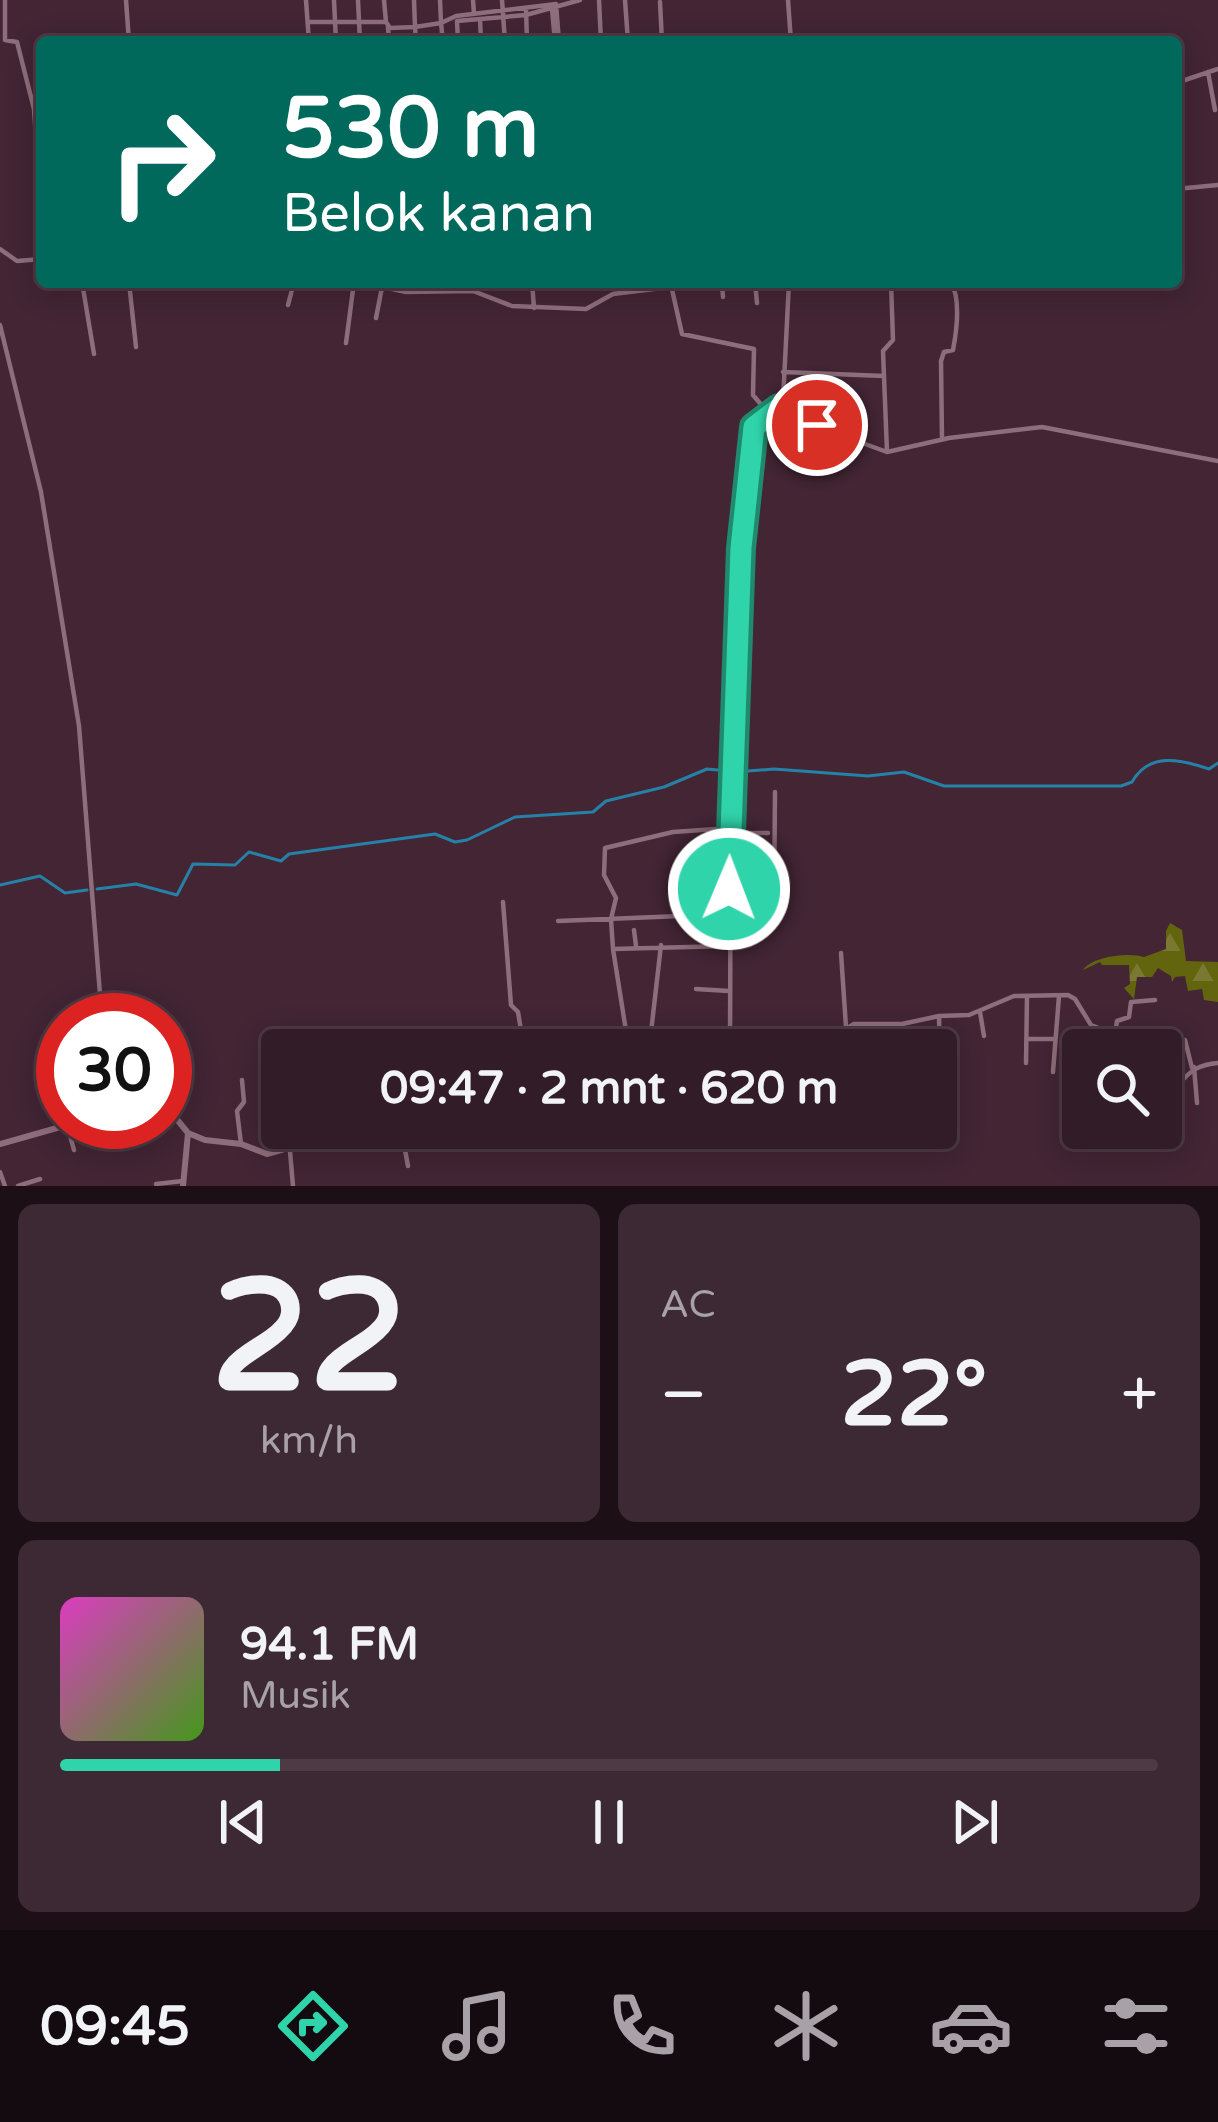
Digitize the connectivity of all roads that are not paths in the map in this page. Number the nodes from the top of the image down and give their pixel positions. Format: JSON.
{"nodes":[{"id":1,"x":5,"y":0,"type":"edge"},
{"id":2,"x":126,"y":0,"type":"edge"},
{"id":3,"x":306,"y":0,"type":"edge"},
{"id":4,"x":334,"y":0,"type":"edge"},
{"id":5,"x":358,"y":0,"type":"edge"},
{"id":6,"x":384,"y":0,"type":"edge"},
{"id":7,"x":414,"y":0,"type":"edge"},
{"id":8,"x":440,"y":0,"type":"edge"},
{"id":9,"x":472,"y":0,"type":"edge"},
{"id":10,"x":502,"y":0,"type":"edge"},
{"id":11,"x":580,"y":0,"type":"edge"},
{"id":12,"x":599,"y":0,"type":"edge"},
{"id":13,"x":625,"y":0,"type":"edge"},
{"id":14,"x":788,"y":0,"type":"edge"},
{"id":15,"x":565,"y":1,"type":"edge"},
{"id":16,"x":660,"y":1,"type":"edge"},
{"id":17,"x":554,"y":7,"type":"junction"},
{"id":18,"x":529,"y":8,"type":"edge"},
{"id":19,"x":504,"y":15,"type":"junction"},
{"id":20,"x":477,"y":16,"type":"junction"},
{"id":21,"x":457,"y":18,"type":"junction"},
{"id":22,"x":359,"y":20,"type":"junction"},
{"id":23,"x":308,"y":22,"type":"junction"},
{"id":24,"x":335,"y":22,"type":"junction"},
{"id":25,"x":443,"y":24,"type":"junction"},
{"id":26,"x":387,"y":25,"type":"junction"},
{"id":27,"x":415,"y":27,"type":"junction"},
{"id":28,"x":129,"y":36,"type":"edge"},
{"id":29,"x":309,"y":36,"type":"edge"},
{"id":30,"x":336,"y":36,"type":"edge"},
{"id":31,"x":360,"y":36,"type":"edge"},
{"id":32,"x":388,"y":36,"type":"edge"},
{"id":33,"x":416,"y":36,"type":"edge"},
{"id":34,"x":443,"y":36,"type":"edge"},
{"id":35,"x":458,"y":36,"type":"edge"},
{"id":36,"x":480,"y":36,"type":"edge"},
{"id":37,"x":505,"y":36,"type":"edge"},
{"id":38,"x":556,"y":36,"type":"edge"},
{"id":39,"x":601,"y":36,"type":"edge"},
{"id":40,"x":628,"y":36,"type":"edge"},
{"id":41,"x":662,"y":36,"type":"edge"},
{"id":42,"x":791,"y":36,"type":"edge"},
{"id":43,"x":1218,"y":69,"type":"edge"},
{"id":44,"x":1208,"y":72,"type":"junction"},
{"id":45,"x":1182,"y":80,"type":"edge"},
{"id":46,"x":1215,"y":110,"type":"dead end"},
{"id":47,"x":36,"y":137,"type":"edge"},
{"id":48,"x":1218,"y":185,"type":"edge"},
{"id":49,"x":1182,"y":188,"type":"edge"},
{"id":50,"x":2,"y":256,"type":"edge"},
{"id":51,"x":36,"y":260,"type":"edge"},
{"id":52,"x":83,"y":288,"type":"edge"},
{"id":53,"x":130,"y":288,"type":"edge"},
{"id":54,"x":292,"y":288,"type":"edge"},
{"id":55,"x":353,"y":288,"type":"edge"},
{"id":56,"x":410,"y":288,"type":"edge"},
{"id":57,"x":438,"y":288,"type":"edge"},
{"id":58,"x":460,"y":288,"type":"edge"},
{"id":59,"x":483,"y":288,"type":"edge"},
{"id":60,"x":532,"y":288,"type":"edge"},
{"id":61,"x":650,"y":288,"type":"edge"},
{"id":62,"x":675,"y":288,"type":"edge"},
{"id":63,"x":722,"y":288,"type":"edge"},
{"id":64,"x":755,"y":288,"type":"edge"},
{"id":65,"x":790,"y":288,"type":"edge"},
{"id":66,"x":891,"y":288,"type":"edge"},
{"id":67,"x":953,"y":288,"type":"edge"},
{"id":68,"x":382,"y":289,"type":"edge"},
{"id":69,"x":410,"y":292,"type":"junction"},
{"id":70,"x":482,"y":294,"type":"junction"},
{"id":71,"x":723,"y":297,"type":"dead end"},
{"id":72,"x":757,"y":303,"type":"dead end"},
{"id":73,"x":288,"y":305,"type":"dead end"},
{"id":74,"x":534,"y":308,"type":"junction"},
{"id":75,"x":376,"y":318,"type":"dead end"},
{"id":76,"x":0,"y":325,"type":"edge"},
{"id":77,"x":346,"y":344,"type":"dead end"},
{"id":78,"x":136,"y":347,"type":"dead end"},
{"id":79,"x":94,"y":354,"type":"dead end"},
{"id":80,"x":783,"y":372,"type":"junction"},
{"id":81,"x":884,"y":376,"type":"junction"},
{"id":82,"x":779,"y":408,"type":"junction"},
{"id":83,"x":769,"y":414,"type":"junction"},
{"id":84,"x":942,"y":440,"type":"junction"},
{"id":85,"x":887,"y":452,"type":"junction"},
{"id":86,"x":1218,"y":461,"type":"edge"},
{"id":87,"x":776,"y":792,"type":"dead end"},
{"id":88,"x":730,"y":831,"type":"junction"},
{"id":89,"x":768,"y":833,"type":"dead end"},
{"id":90,"x":503,"y":902,"type":"dead end"},
{"id":91,"x":729,"y":914,"type":"junction"},
{"id":92,"x":611,"y":919,"type":"junction"},
{"id":93,"x":558,"y":921,"type":"dead end"},
{"id":94,"x":634,"y":930,"type":"dead end"},
{"id":95,"x":661,"y":945,"type":"junction"},
{"id":96,"x":636,"y":946,"type":"junction"},
{"id":97,"x":730,"y":946,"type":"junction"},
{"id":98,"x":613,"y":949,"type":"junction"},
{"id":99,"x":841,"y":953,"type":"dead end"},
{"id":100,"x":696,"y":989,"type":"dead end"},
{"id":101,"x":729,"y":991,"type":"junction"},
{"id":102,"x":100,"y":993,"type":"edge"},
{"id":103,"x":1027,"y":996,"type":"junction"},
{"id":104,"x":1059,"y":996,"type":"junction"},
{"id":105,"x":1155,"y":1000,"type":"dead end"},
{"id":106,"x":980,"y":1012,"type":"junction"},
{"id":107,"x":939,"y":1016,"type":"junction"},
{"id":108,"x":902,"y":1024,"type":"junction"},
{"id":109,"x":852,"y":1026,"type":"junction"},
{"id":110,"x":521,"y":1029,"type":"edge"},
{"id":111,"x":626,"y":1029,"type":"edge"},
{"id":112,"x":651,"y":1029,"type":"edge"},
{"id":113,"x":730,"y":1029,"type":"edge"},
{"id":114,"x":847,"y":1029,"type":"edge"},
{"id":115,"x":853,"y":1029,"type":"edge"},
{"id":116,"x":902,"y":1029,"type":"edge"},
{"id":117,"x":939,"y":1029,"type":"edge"},
{"id":118,"x":1101,"y":1029,"type":"edge"},
{"id":119,"x":1116,"y":1029,"type":"edge"},
{"id":120,"x":984,"y":1036,"type":"dead end"},
{"id":121,"x":1027,"y":1039,"type":"junction"},
{"id":122,"x":1054,"y":1039,"type":"junction"},
{"id":123,"x":1185,"y":1040,"type":"dead end"},
{"id":124,"x":1026,"y":1063,"type":"dead end"},
{"id":125,"x":1218,"y":1063,"type":"edge"},
{"id":126,"x":1191,"y":1065,"type":"junction"},
{"id":127,"x":1053,"y":1072,"type":"dead end"},
{"id":128,"x":1182,"y":1077,"type":"edge"},
{"id":129,"x":242,"y":1080,"type":"dead end"},
{"id":130,"x":1197,"y":1103,"type":"dead end"},
{"id":131,"x":36,"y":1134,"type":"edge"},
{"id":132,"x":192,"y":1135,"type":"edge"},
{"id":133,"x":0,"y":1144,"type":"edge"},
{"id":134,"x":241,"y":1144,"type":"junction"},
{"id":135,"x":186,"y":1149,"type":"edge"},
{"id":136,"x":285,"y":1149,"type":"edge"},
{"id":137,"x":292,"y":1149,"type":"edge"},
{"id":138,"x":405,"y":1149,"type":"edge"},
{"id":139,"x":408,"y":1166,"type":"dead end"},
{"id":140,"x":0,"y":1172,"type":"edge"},
{"id":141,"x":40,"y":1179,"type":"dead end"},
{"id":142,"x":183,"y":1183,"type":"edge"},
{"id":143,"x":156,"y":1184,"type":"edge"},
{"id":144,"x":4,"y":1186,"type":"edge"},
{"id":145,"x":18,"y":1186,"type":"edge"},
{"id":146,"x":293,"y":1186,"type":"edge"}],
"edges":[{"from":1,"to":47,"type":"street"},
{"from":2,"to":28,"type":"street"},
{"from":3,"to":23,"type":"street"},
{"from":4,"to":24,"type":"street"},
{"from":5,"to":22,"type":"street"},
{"from":6,"to":26,"type":"street"},
{"from":7,"to":27,"type":"street"},
{"from":8,"to":25,"type":"street"},
{"from":9,"to":20,"type":"street"},
{"from":10,"to":19,"type":"street"},
{"from":11,"to":15,"type":"street"},
{"from":12,"to":39,"type":"street"},
{"from":13,"to":40,"type":"street"},
{"from":14,"to":42,"type":"street"},
{"from":15,"to":17,"type":"street"},
{"from":16,"to":41,"type":"street"},
{"from":17,"to":18,"type":"street"},
{"from":17,"to":38,"type":"street"},
{"from":18,"to":19,"type":"street"},
{"from":19,"to":20,"type":"street"},
{"from":19,"to":37,"type":"street"},
{"from":20,"to":21,"type":"street"},
{"from":20,"to":36,"type":"street"},
{"from":21,"to":25,"type":"street"},
{"from":21,"to":35,"type":"street"},
{"from":22,"to":24,"type":"street"},
{"from":22,"to":26,"type":"street"},
{"from":22,"to":31,"type":"street"},
{"from":23,"to":24,"type":"street"},
{"from":23,"to":29,"type":"street"},
{"from":24,"to":30,"type":"street"},
{"from":25,"to":27,"type":"street"},
{"from":25,"to":34,"type":"street"},
{"from":26,"to":27,"type":"street"},
{"from":26,"to":32,"type":"street"},
{"from":27,"to":33,"type":"street"},
{"from":43,"to":44,"type":"street"},
{"from":44,"to":45,"type":"street"},
{"from":44,"to":46,"type":"street"},
{"from":48,"to":49,"type":"street"},
{"from":50,"to":51,"type":"street"},
{"from":52,"to":79,"type":"street"},
{"from":53,"to":78,"type":"street"},
{"from":54,"to":73,"type":"street"},
{"from":55,"to":77,"type":"street"},
{"from":56,"to":69,"type":"street"},
{"from":57,"to":69,"type":"street"},
{"from":58,"to":70,"type":"street"},
{"from":59,"to":70,"type":"street"},
{"from":60,"to":74,"type":"street"},
{"from":61,"to":74,"type":"street"},
{"from":62,"to":83,"type":"street"},
{"from":63,"to":71,"type":"street"},
{"from":64,"to":72,"type":"street"},
{"from":65,"to":80,"type":"street"},
{"from":66,"to":81,"type":"street"},
{"from":67,"to":84,"type":"street"},
{"from":68,"to":69,"type":"street"},
{"from":68,"to":75,"type":"street"},
{"from":70,"to":74,"type":"street"},
{"from":76,"to":102,"type":"street"},
{"from":80,"to":81,"type":"street"},
{"from":80,"to":82,"type":"street"},
{"from":81,"to":85,"type":"street"},
{"from":82,"to":83,"type":"street"},
{"from":82,"to":85,"type":"street"},
{"from":83,"to":88,"type":"street"},
{"from":84,"to":85,"type":"street"},
{"from":84,"to":86,"type":"street"},
{"from":87,"to":91,"type":"street"},
{"from":88,"to":89,"type":"street"},
{"from":88,"to":91,"type":"street"},
{"from":88,"to":92,"type":"street"},
{"from":90,"to":110,"type":"street"},
{"from":91,"to":92,"type":"street"},
{"from":91,"to":97,"type":"street"},
{"from":92,"to":93,"type":"street"},
{"from":92,"to":98,"type":"street"},
{"from":94,"to":96,"type":"street"},
{"from":95,"to":96,"type":"street"},
{"from":95,"to":97,"type":"street"},
{"from":95,"to":112,"type":"street"},
{"from":96,"to":98,"type":"street"},
{"from":97,"to":101,"type":"street"},
{"from":98,"to":111,"type":"street"},
{"from":99,"to":109,"type":"street"},
{"from":100,"to":101,"type":"street"},
{"from":101,"to":113,"type":"street"},
{"from":103,"to":104,"type":"street"},
{"from":103,"to":106,"type":"street"},
{"from":103,"to":121,"type":"street"},
{"from":104,"to":118,"type":"street"},
{"from":104,"to":122,"type":"street"},
{"from":105,"to":119,"type":"street"},
{"from":106,"to":107,"type":"street"},
{"from":106,"to":120,"type":"street"},
{"from":107,"to":108,"type":"street"},
{"from":107,"to":117,"type":"street"},
{"from":108,"to":109,"type":"street"},
{"from":108,"to":116,"type":"street"},
{"from":109,"to":114,"type":"street"},
{"from":109,"to":115,"type":"street"},
{"from":121,"to":122,"type":"street"},
{"from":121,"to":124,"type":"street"},
{"from":122,"to":127,"type":"street"},
{"from":123,"to":126,"type":"street"},
{"from":125,"to":126,"type":"street"},
{"from":126,"to":128,"type":"street"},
{"from":126,"to":130,"type":"street"},
{"from":129,"to":134,"type":"street"},
{"from":131,"to":133,"type":"street"},
{"from":132,"to":134,"type":"street"},
{"from":134,"to":136,"type":"street"},
{"from":135,"to":142,"type":"street"},
{"from":137,"to":146,"type":"street"},
{"from":138,"to":139,"type":"street"},
{"from":140,"to":144,"type":"street"},
{"from":141,"to":145,"type":"street"},
{"from":142,"to":143,"type":"street"}]}
